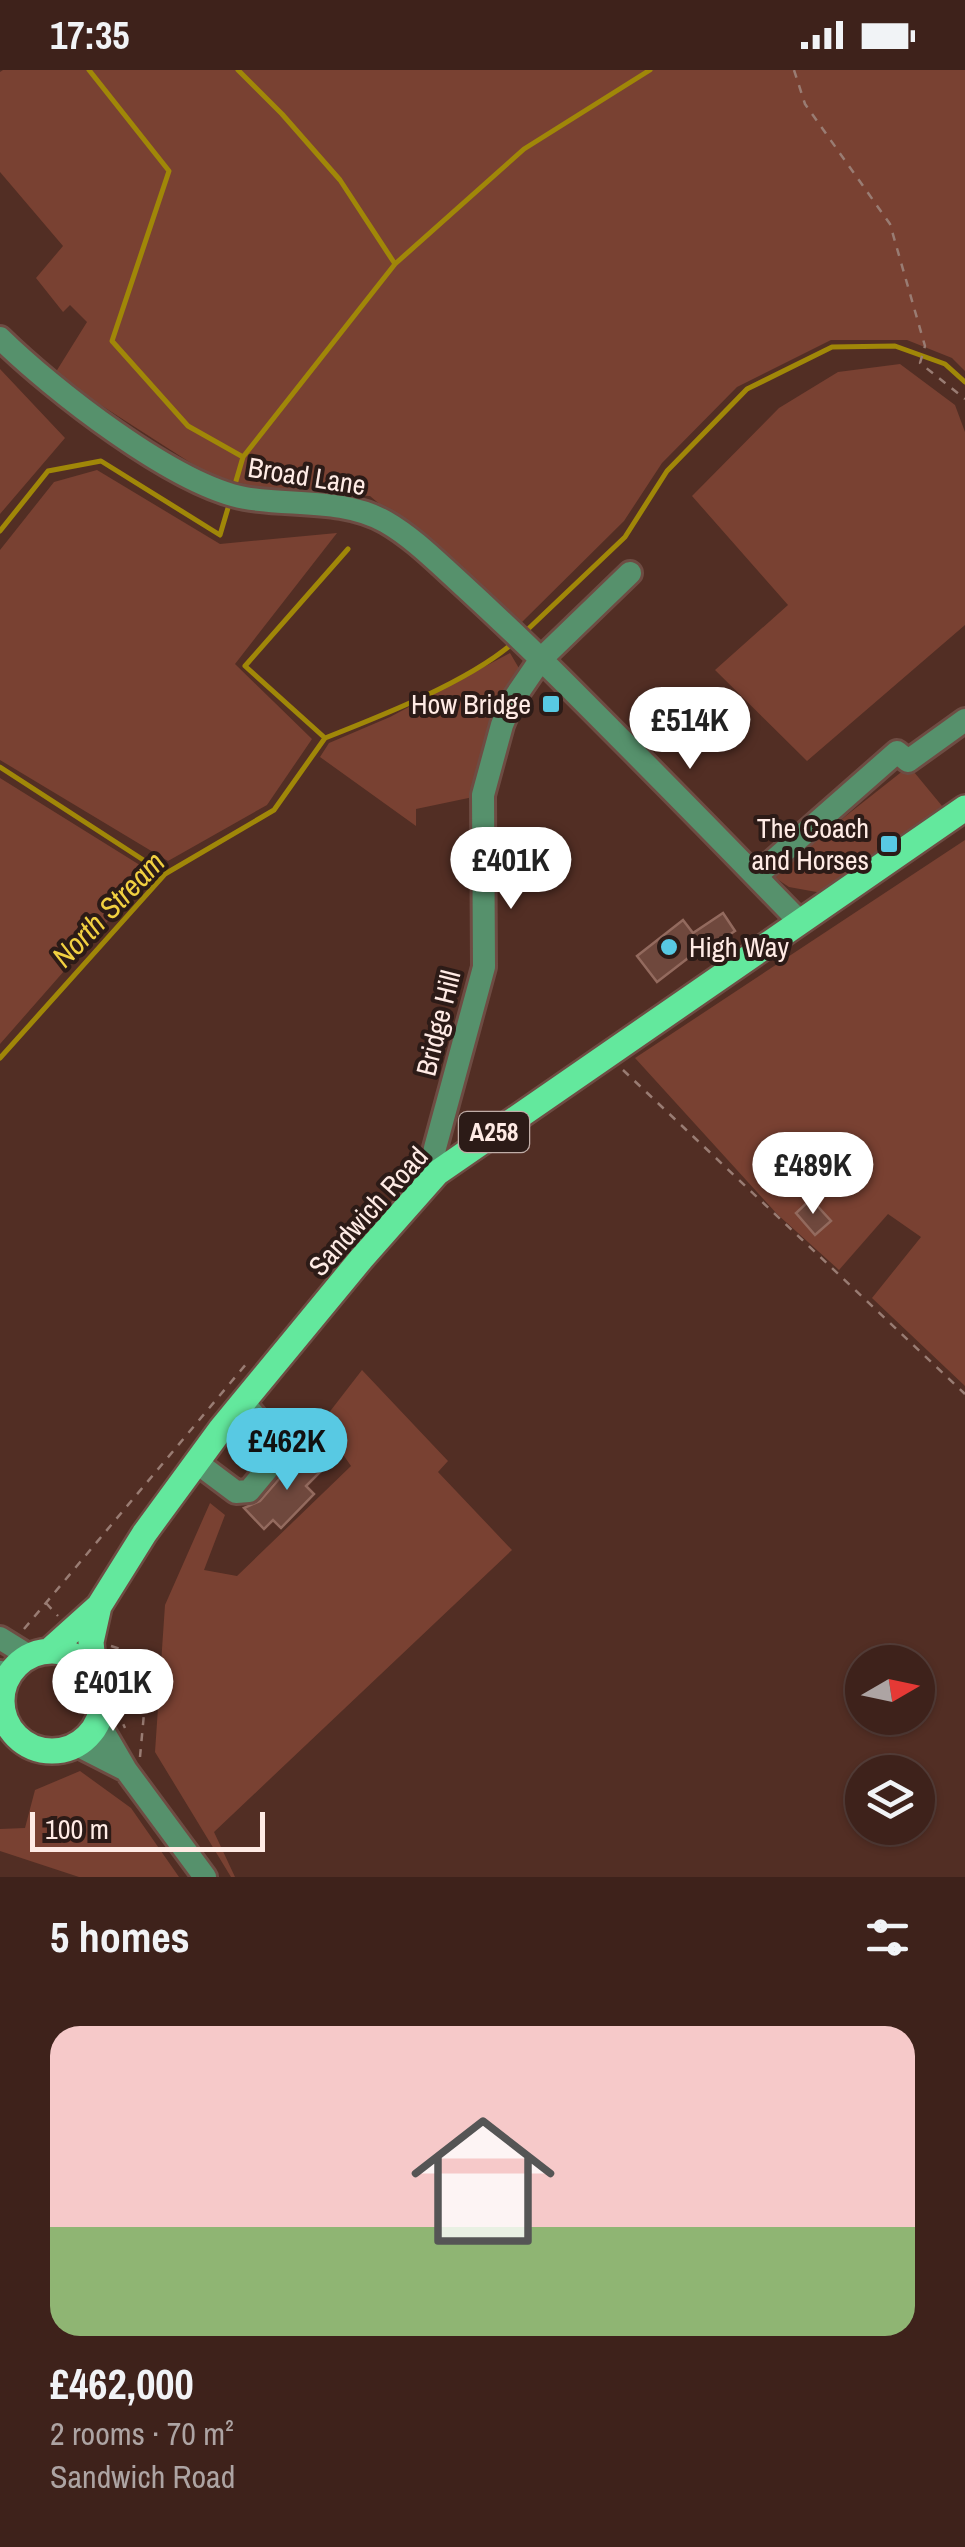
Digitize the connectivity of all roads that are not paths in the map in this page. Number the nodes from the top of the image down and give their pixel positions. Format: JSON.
{"nodes":[{"id":1,"x":0,"y":338,"type":"edge"},
{"id":2,"x":630,"y":574,"type":"dead end"},
{"id":3,"x":526,"y":644,"type":"junction"},
{"id":4,"x":965,"y":720,"type":"edge"},
{"id":5,"x":965,"y":808,"type":"edge"},
{"id":6,"x":756,"y":876,"type":"junction"},
{"id":7,"x":800,"y":922,"type":"junction"},
{"id":8,"x":437,"y":1173,"type":"junction"},
{"id":9,"x":244,"y":1402,"type":"junction"},
{"id":10,"x":196,"y":1462,"type":"junction"},
{"id":11,"x":98,"y":1606,"type":"junction"},
{"id":12,"x":25,"y":1644,"type":"edge"},
{"id":13,"x":101,"y":1671,"type":"junction"},
{"id":14,"x":3,"y":1676,"type":"edge"},
{"id":15,"x":2,"y":1718,"type":"edge"},
{"id":16,"x":98,"y":1722,"type":"junction"},
{"id":17,"x":77,"y":1745,"type":"junction"},
{"id":18,"x":34,"y":1748,"type":"junction"},
{"id":19,"x":0,"y":1754,"type":"edge"},
{"id":20,"x":134,"y":1759,"type":"junction"},
{"id":21,"x":205,"y":1877,"type":"edge"}],
"edges":[{"from":1,"to":3,"type":"street","name":"Broad Lane"},
{"from":2,"to":3,"type":"street","name":"Bridge Hill"},
{"from":3,"to":6,"type":"street","name":"Broad Lane"},
{"from":3,"to":8,"type":"street","name":"Bridge Hill"},
{"from":4,"to":6,"type":"street"},
{"from":5,"to":7,"type":"main road","name":"Sandwich Road","number":"A258"},
{"from":6,"to":7,"type":"street","name":"Broad Lane"},
{"from":7,"to":8,"type":"main road","name":"Sandwich Road","number":"A258"},
{"from":8,"to":9,"type":"main road","name":"Sandwich Road","number":"A258"},
{"from":9,"to":10,"type":"main road","name":"Sandwich Road","number":"A258"},
{"from":9,"to":10,"type":"street"},
{"from":10,"to":11,"type":"main road","name":"Sandwich Road","number":"A258"},
{"from":11,"to":12,"type":"main road","name":"Sandwich Road","number":"A258"},
{"from":11,"to":13,"type":"main road","name":"Sandwich Road","number":"A258"},
{"from":12,"to":13,"type":"main road"},
{"from":12,"to":14,"type":"main road"},
{"from":13,"to":16,"type":"main road"},
{"from":14,"to":15,"type":"main road"},
{"from":15,"to":18,"type":"main road"},
{"from":16,"to":17,"type":"main road"},
{"from":16,"to":20,"type":"street"},
{"from":17,"to":18,"type":"main road"},
{"from":17,"to":20,"type":"street"},
{"from":18,"to":19,"type":"main road"},
{"from":20,"to":21,"type":"street"}]}
